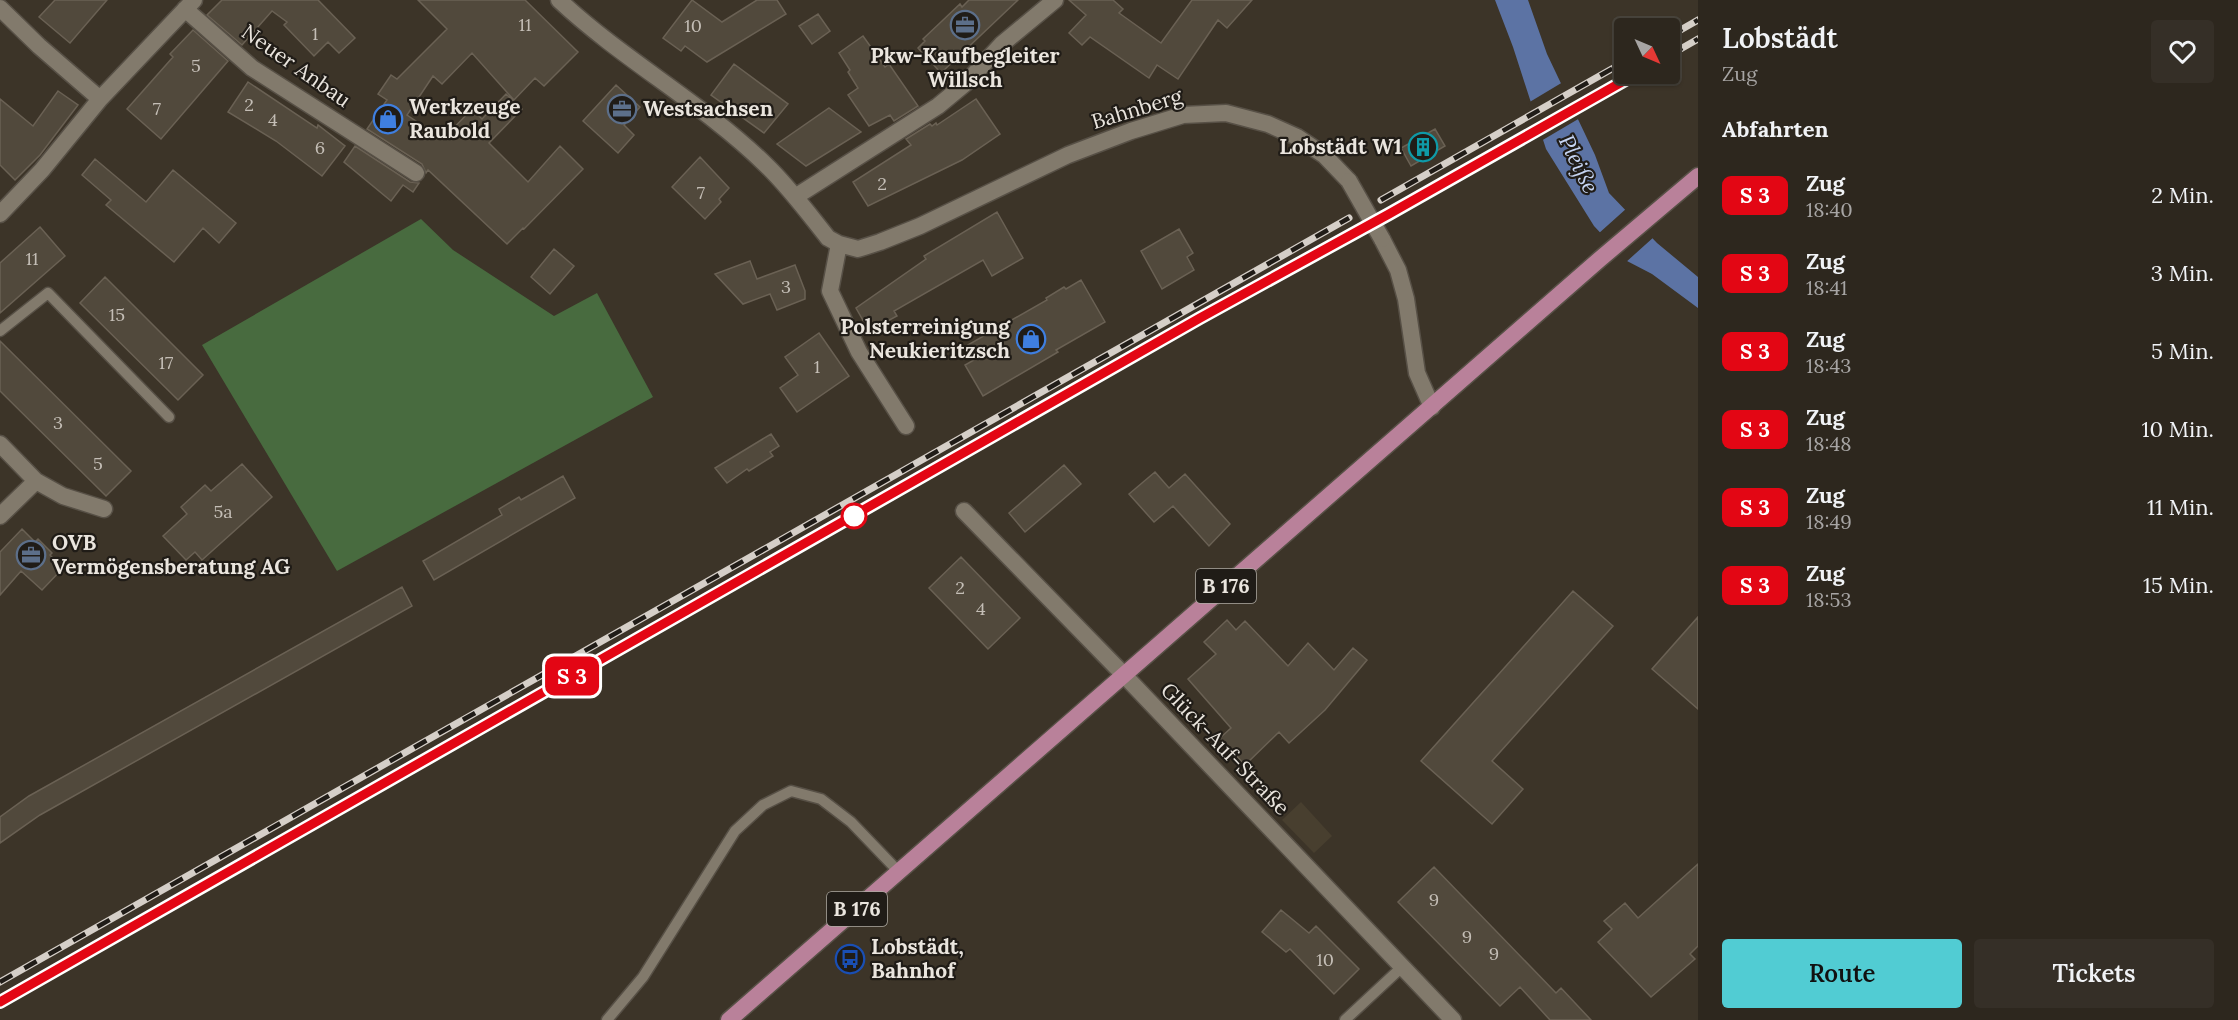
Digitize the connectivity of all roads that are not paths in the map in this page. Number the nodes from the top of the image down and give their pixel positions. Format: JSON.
{"nodes":[{"id":1,"x":559,"y":0,"type":"edge"},
{"id":2,"x":1055,"y":0,"type":"edge"},
{"id":3,"x":190,"y":5,"type":"edge"},
{"id":4,"x":0,"y":8,"type":"edge"},
{"id":5,"x":100,"y":99,"type":"junction"},
{"id":6,"x":416,"y":173,"type":"dead end"},
{"id":7,"x":1698,"y":176,"type":"edge"},
{"id":8,"x":795,"y":197,"type":"junction"},
{"id":9,"x":0,"y":214,"type":"edge"},
{"id":10,"x":839,"y":244,"type":"junction"},
{"id":11,"x":0,"y":331,"type":"edge"},
{"id":12,"x":1432,"y":407,"type":"junction"},
{"id":13,"x":169,"y":417,"type":"dead end"},
{"id":14,"x":906,"y":426,"type":"dead end"},
{"id":15,"x":0,"y":444,"type":"edge"},
{"id":16,"x":36,"y":481,"type":"junction"},
{"id":17,"x":104,"y":509,"type":"dead end"},
{"id":18,"x":964,"y":510,"type":"dead end"},
{"id":19,"x":0,"y":516,"type":"edge"},
{"id":20,"x":1124,"y":675,"type":"junction"},
{"id":21,"x":899,"y":872,"type":"junction"},
{"id":22,"x":1402,"y":967,"type":"junction"},
{"id":23,"x":607,"y":1020,"type":"edge"},
{"id":24,"x":729,"y":1020,"type":"edge"},
{"id":25,"x":1345,"y":1020,"type":"edge"},
{"id":26,"x":1453,"y":1020,"type":"edge"}],
"edges":[{"from":1,"to":8,"type":"street"},
{"from":2,"to":8,"type":"street"},
{"from":3,"to":5,"type":"street"},
{"from":3,"to":6,"type":"street","name":"Neuer Anbau"},
{"from":4,"to":5,"type":"street"},
{"from":5,"to":9,"type":"street"},
{"from":7,"to":12,"type":"main road","number":"B 176"},
{"from":8,"to":10,"type":"street"},
{"from":10,"to":12,"type":"street","name":"Bahnberg","bridge":true},
{"from":10,"to":14,"type":"street"},
{"from":11,"to":13,"type":"lane"},
{"from":12,"to":20,"type":"main road","number":"B 176"},
{"from":15,"to":16,"type":"street"},
{"from":16,"to":17,"type":"street"},
{"from":16,"to":19,"type":"street"},
{"from":18,"to":20,"type":"street","name":"Glück-Auf-Straße"},
{"from":20,"to":21,"type":"main road","number":"B 176"},
{"from":20,"to":22,"type":"street","name":"Glück-Auf-Straße"},
{"from":21,"to":23,"type":"lane"},
{"from":21,"to":24,"type":"main road","number":"B 176"},
{"from":22,"to":25,"type":"lane"},
{"from":22,"to":26,"type":"street","name":"Glück-Auf-Straße"}]}
